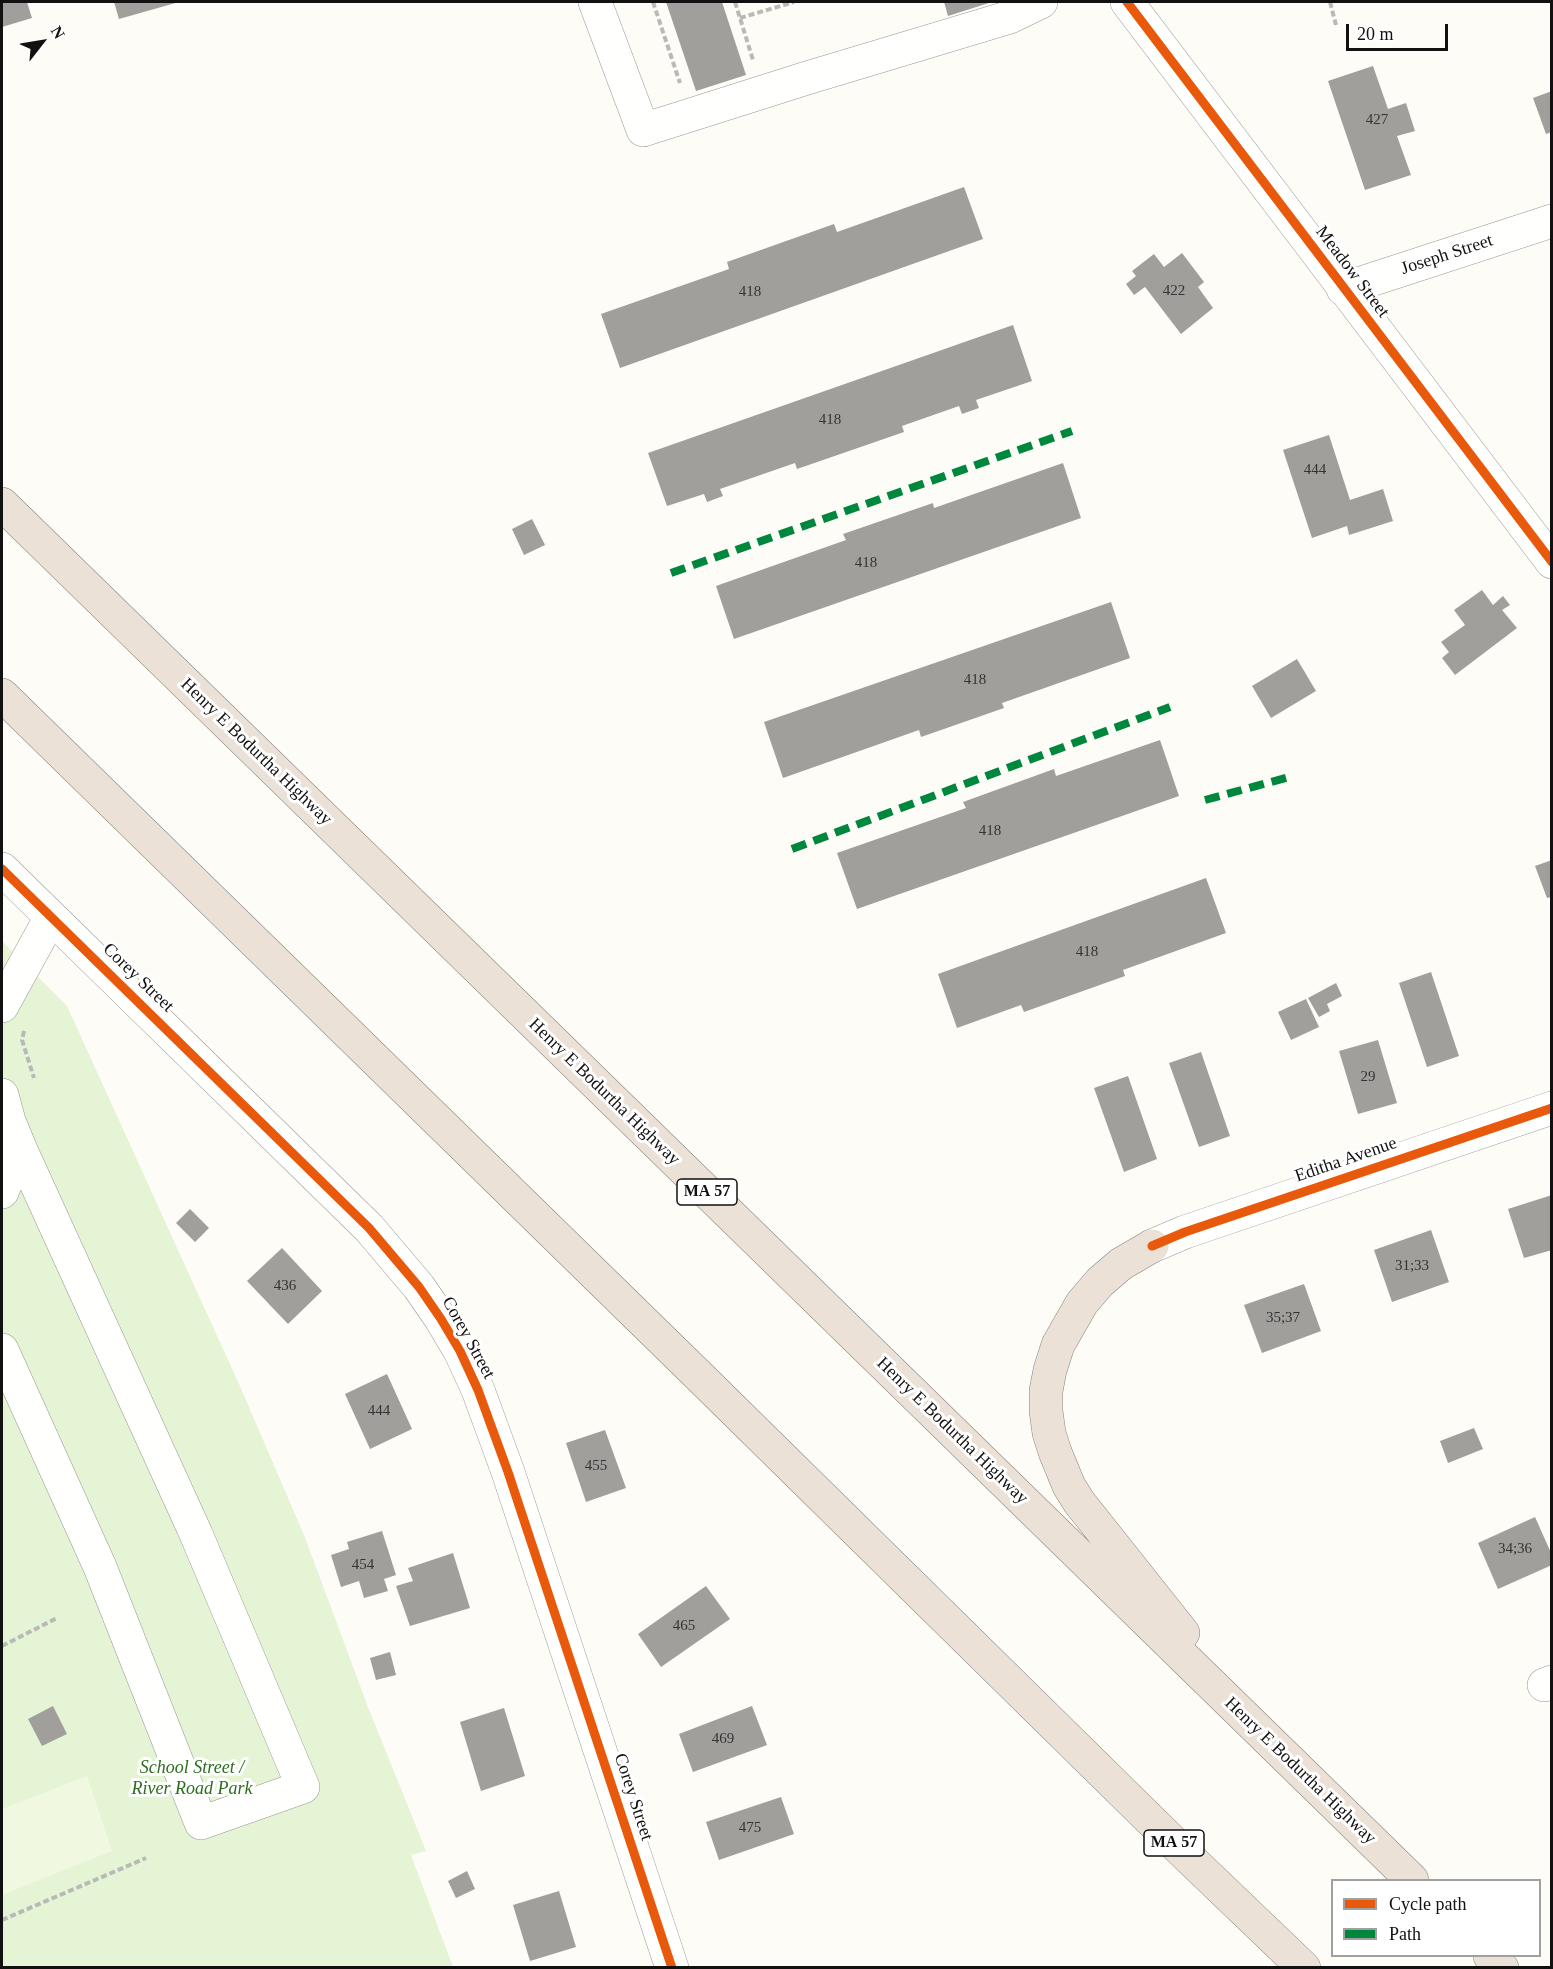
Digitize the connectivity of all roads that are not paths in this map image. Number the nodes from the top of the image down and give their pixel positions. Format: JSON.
{"nodes":[{"id":1,"x":595,"y":2,"type":"edge"},
{"id":2,"x":1041,"y":2,"type":"edge"},
{"id":3,"x":1127,"y":2,"type":"edge"},
{"id":4,"x":1551,"y":220,"type":"edge"},
{"id":5,"x":1343,"y":289,"type":"junction"},
{"id":6,"x":2,"y":504,"type":"edge"},
{"id":7,"x":1551,"y":562,"type":"edge"},
{"id":8,"x":2,"y":695,"type":"edge"},
{"id":9,"x":2,"y":869,"type":"edge"},
{"id":10,"x":51,"y":917,"type":"junction"},
{"id":11,"x":2,"y":1006,"type":"edge"},
{"id":12,"x":2,"y":1095,"type":"edge"},
{"id":13,"x":1551,"y":1108,"type":"edge"},
{"id":14,"x":20,"y":1148,"type":"junction"},
{"id":15,"x":2,"y":1192,"type":"edge"},
{"id":16,"x":1152,"y":1246,"type":"joint"},
{"id":17,"x":2,"y":1350,"type":"edge"},
{"id":18,"x":1268,"y":1741,"type":"junction"},
{"id":19,"x":1410,"y":1879,"type":"edge"},
{"id":20,"x":1491,"y":1957,"type":"edge"},
{"id":21,"x":672,"y":1968,"type":"edge"},
{"id":22,"x":1304,"y":1968,"type":"edge"},
{"id":23,"x":1502,"y":1968,"type":"edge"}],
"edges":[{"from":1,"to":2,"type":"street"},
{"from":3,"to":5,"type":"street","name":"Meadow Street"},
{"from":4,"to":5,"type":"street","name":"Joseph Street"},
{"from":5,"to":7,"type":"street","name":"Meadow Street"},
{"from":6,"to":18,"type":"highway","name":"Henry E Bodurtha Highway","number":"MA 57"},
{"from":8,"to":22,"type":"highway","number":"MA 57"},
{"from":9,"to":10,"type":"street","name":"Corey Street"},
{"from":10,"to":11,"type":"street"},
{"from":10,"to":21,"type":"street","name":"Corey Street"},
{"from":12,"to":14,"type":"street"},
{"from":13,"to":16,"type":"street","name":"Editha Avenue"},
{"from":14,"to":15,"type":"street"},
{"from":14,"to":17,"type":"street"},
{"from":16,"to":18,"type":"highway"},
{"from":18,"to":19,"type":"highway","name":"Henry E Bodurtha Highway","number":"MA 57"},
{"from":20,"to":23,"type":"highway"}]}
